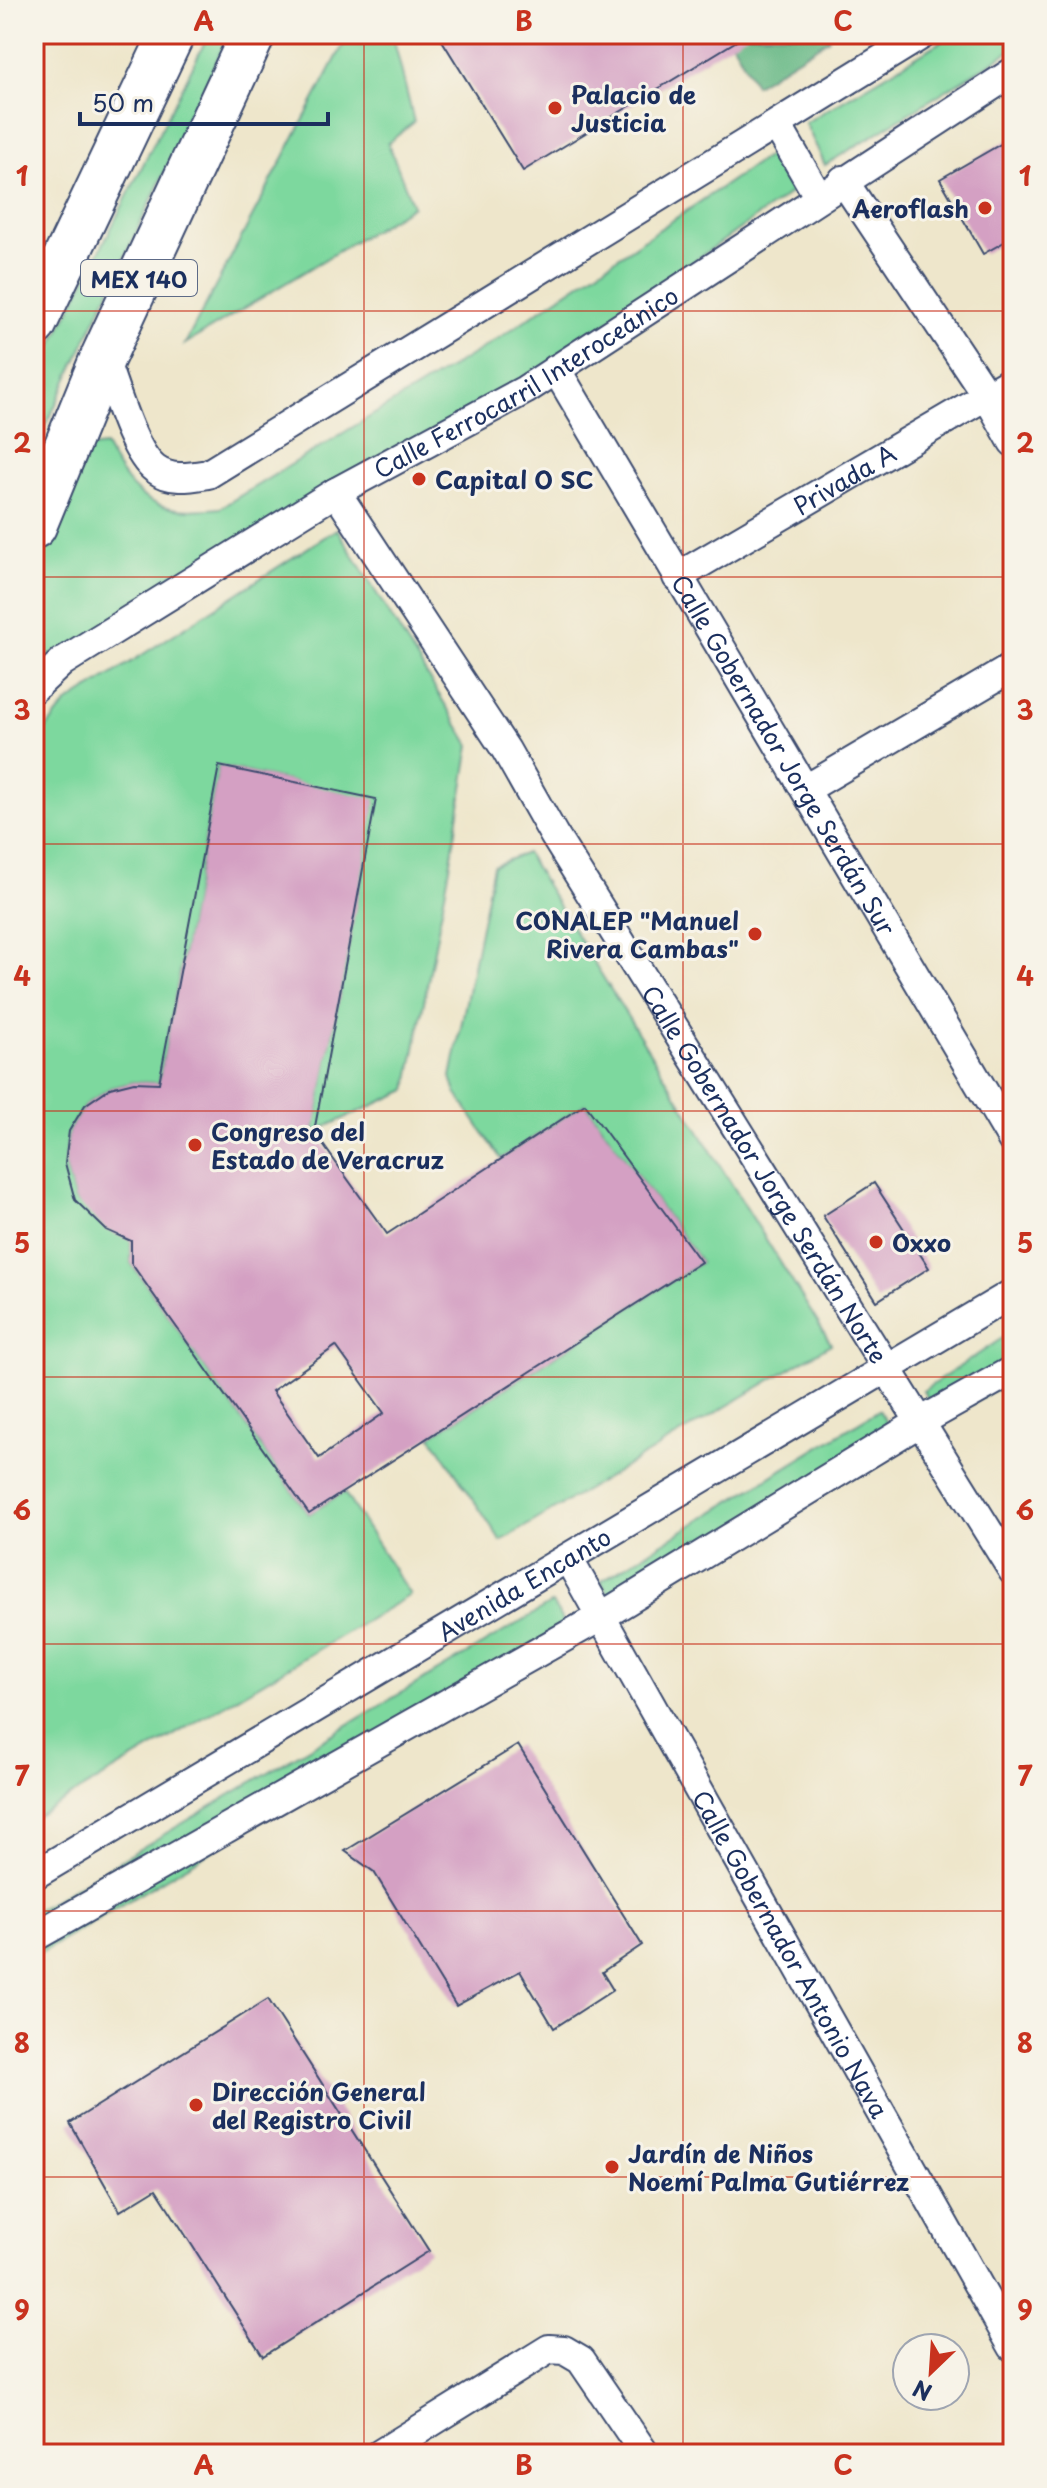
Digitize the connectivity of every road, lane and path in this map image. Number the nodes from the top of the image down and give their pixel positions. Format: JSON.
{"nodes":[{"id":1,"x":172,"y":34,"type":"edge"},
{"id":2,"x":253,"y":34,"type":"edge"},
{"id":3,"x":923,"y":34,"type":"edge"},
{"id":4,"x":1013,"y":72,"type":"edge"},
{"id":5,"x":777,"y":125,"type":"junction"},
{"id":6,"x":843,"y":180,"type":"junction"},
{"id":7,"x":818,"y":196,"type":"junction"},
{"id":8,"x":34,"y":324,"type":"edge"},
{"id":9,"x":103,"y":357,"type":"junction"},
{"id":10,"x":556,"y":369,"type":"junction"},
{"id":11,"x":1013,"y":380,"type":"edge"},
{"id":12,"x":987,"y":396,"type":"junction"},
{"id":13,"x":1013,"y":442,"type":"edge"},
{"id":14,"x":336,"y":492,"type":"junction"},
{"id":15,"x":34,"y":526,"type":"edge"},
{"id":16,"x":677,"y":577,"type":"junction"},
{"id":17,"x":1013,"y":667,"type":"edge"},
{"id":18,"x":34,"y":688,"type":"edge"},
{"id":19,"x":806,"y":789,"type":"junction"},
{"id":20,"x":1013,"y":1141,"type":"edge"},
{"id":21,"x":1013,"y":1293,"type":"edge"},
{"id":22,"x":886,"y":1368,"type":"junction"},
{"id":23,"x":1013,"y":1370,"type":"edge"},
{"id":24,"x":922,"y":1421,"type":"junction"},
{"id":25,"x":569,"y":1560,"type":"junction"},
{"id":26,"x":1013,"y":1571,"type":"edge"},
{"id":27,"x":602,"y":1616,"type":"junction"},
{"id":28,"x":34,"y":1875,"type":"edge"},
{"id":29,"x":34,"y":1937,"type":"edge"},
{"id":30,"x":1013,"y":2347,"type":"edge"},
{"id":31,"x":380,"y":2454,"type":"edge"},
{"id":32,"x":645,"y":2454,"type":"edge"}],
"edges":[{"from":1,"to":8,"type":"highway","number":"MEX 140"},
{"from":2,"to":9,"type":"highway","number":"MEX 140"},
{"from":3,"to":5,"type":"street"},
{"from":4,"to":6,"type":"street","name":"Calle Ferrocarril Interoceánico"},
{"from":5,"to":7,"type":"street"},
{"from":5,"to":9,"type":"street"},
{"from":6,"to":7,"type":"street","name":"Calle Ferrocarril Interoceánico"},
{"from":6,"to":12,"type":"street"},
{"from":7,"to":10,"type":"street","name":"Calle Ferrocarril Interoceánico"},
{"from":9,"to":15,"type":"highway","number":"MEX 140"},
{"from":10,"to":14,"type":"street","name":"Calle Ferrocarril Interoceánico"},
{"from":10,"to":16,"type":"street","name":"Calle Gobernador Jorge Serdán Sur"},
{"from":11,"to":12,"type":"street","name":"Privada A"},
{"from":12,"to":13,"type":"street"},
{"from":12,"to":16,"type":"street","name":"Privada A"},
{"from":14,"to":18,"type":"street","name":"Calle Ferrocarril Interoceánico"},
{"from":14,"to":22,"type":"street","name":"Calle Gobernador Jorge Serdán Norte"},
{"from":16,"to":19,"type":"street","name":"Calle Gobernador Jorge Serdán Sur"},
{"from":17,"to":19,"type":"street"},
{"from":19,"to":20,"type":"street","name":"Calle Gobernador Jorge Serdán Sur"},
{"from":21,"to":22,"type":"street","name":"Avenida Encanto"},
{"from":22,"to":24,"type":"street","name":"Calle Gobernador Jorge Serdán Norte"},
{"from":22,"to":25,"type":"street","name":"Avenida Encanto"},
{"from":23,"to":24,"type":"street"},
{"from":24,"to":26,"type":"street","name":"Calle Gobernador Jorge Serdán Norte"},
{"from":24,"to":27,"type":"street"},
{"from":25,"to":27,"type":"street","name":"Calle Gobernador Antonio Nava"},
{"from":25,"to":28,"type":"street","name":"Avenida Encanto"},
{"from":27,"to":29,"type":"street"},
{"from":27,"to":30,"type":"street","name":"Calle Gobernador Antonio Nava"},
{"from":31,"to":32,"type":"street"}]}
